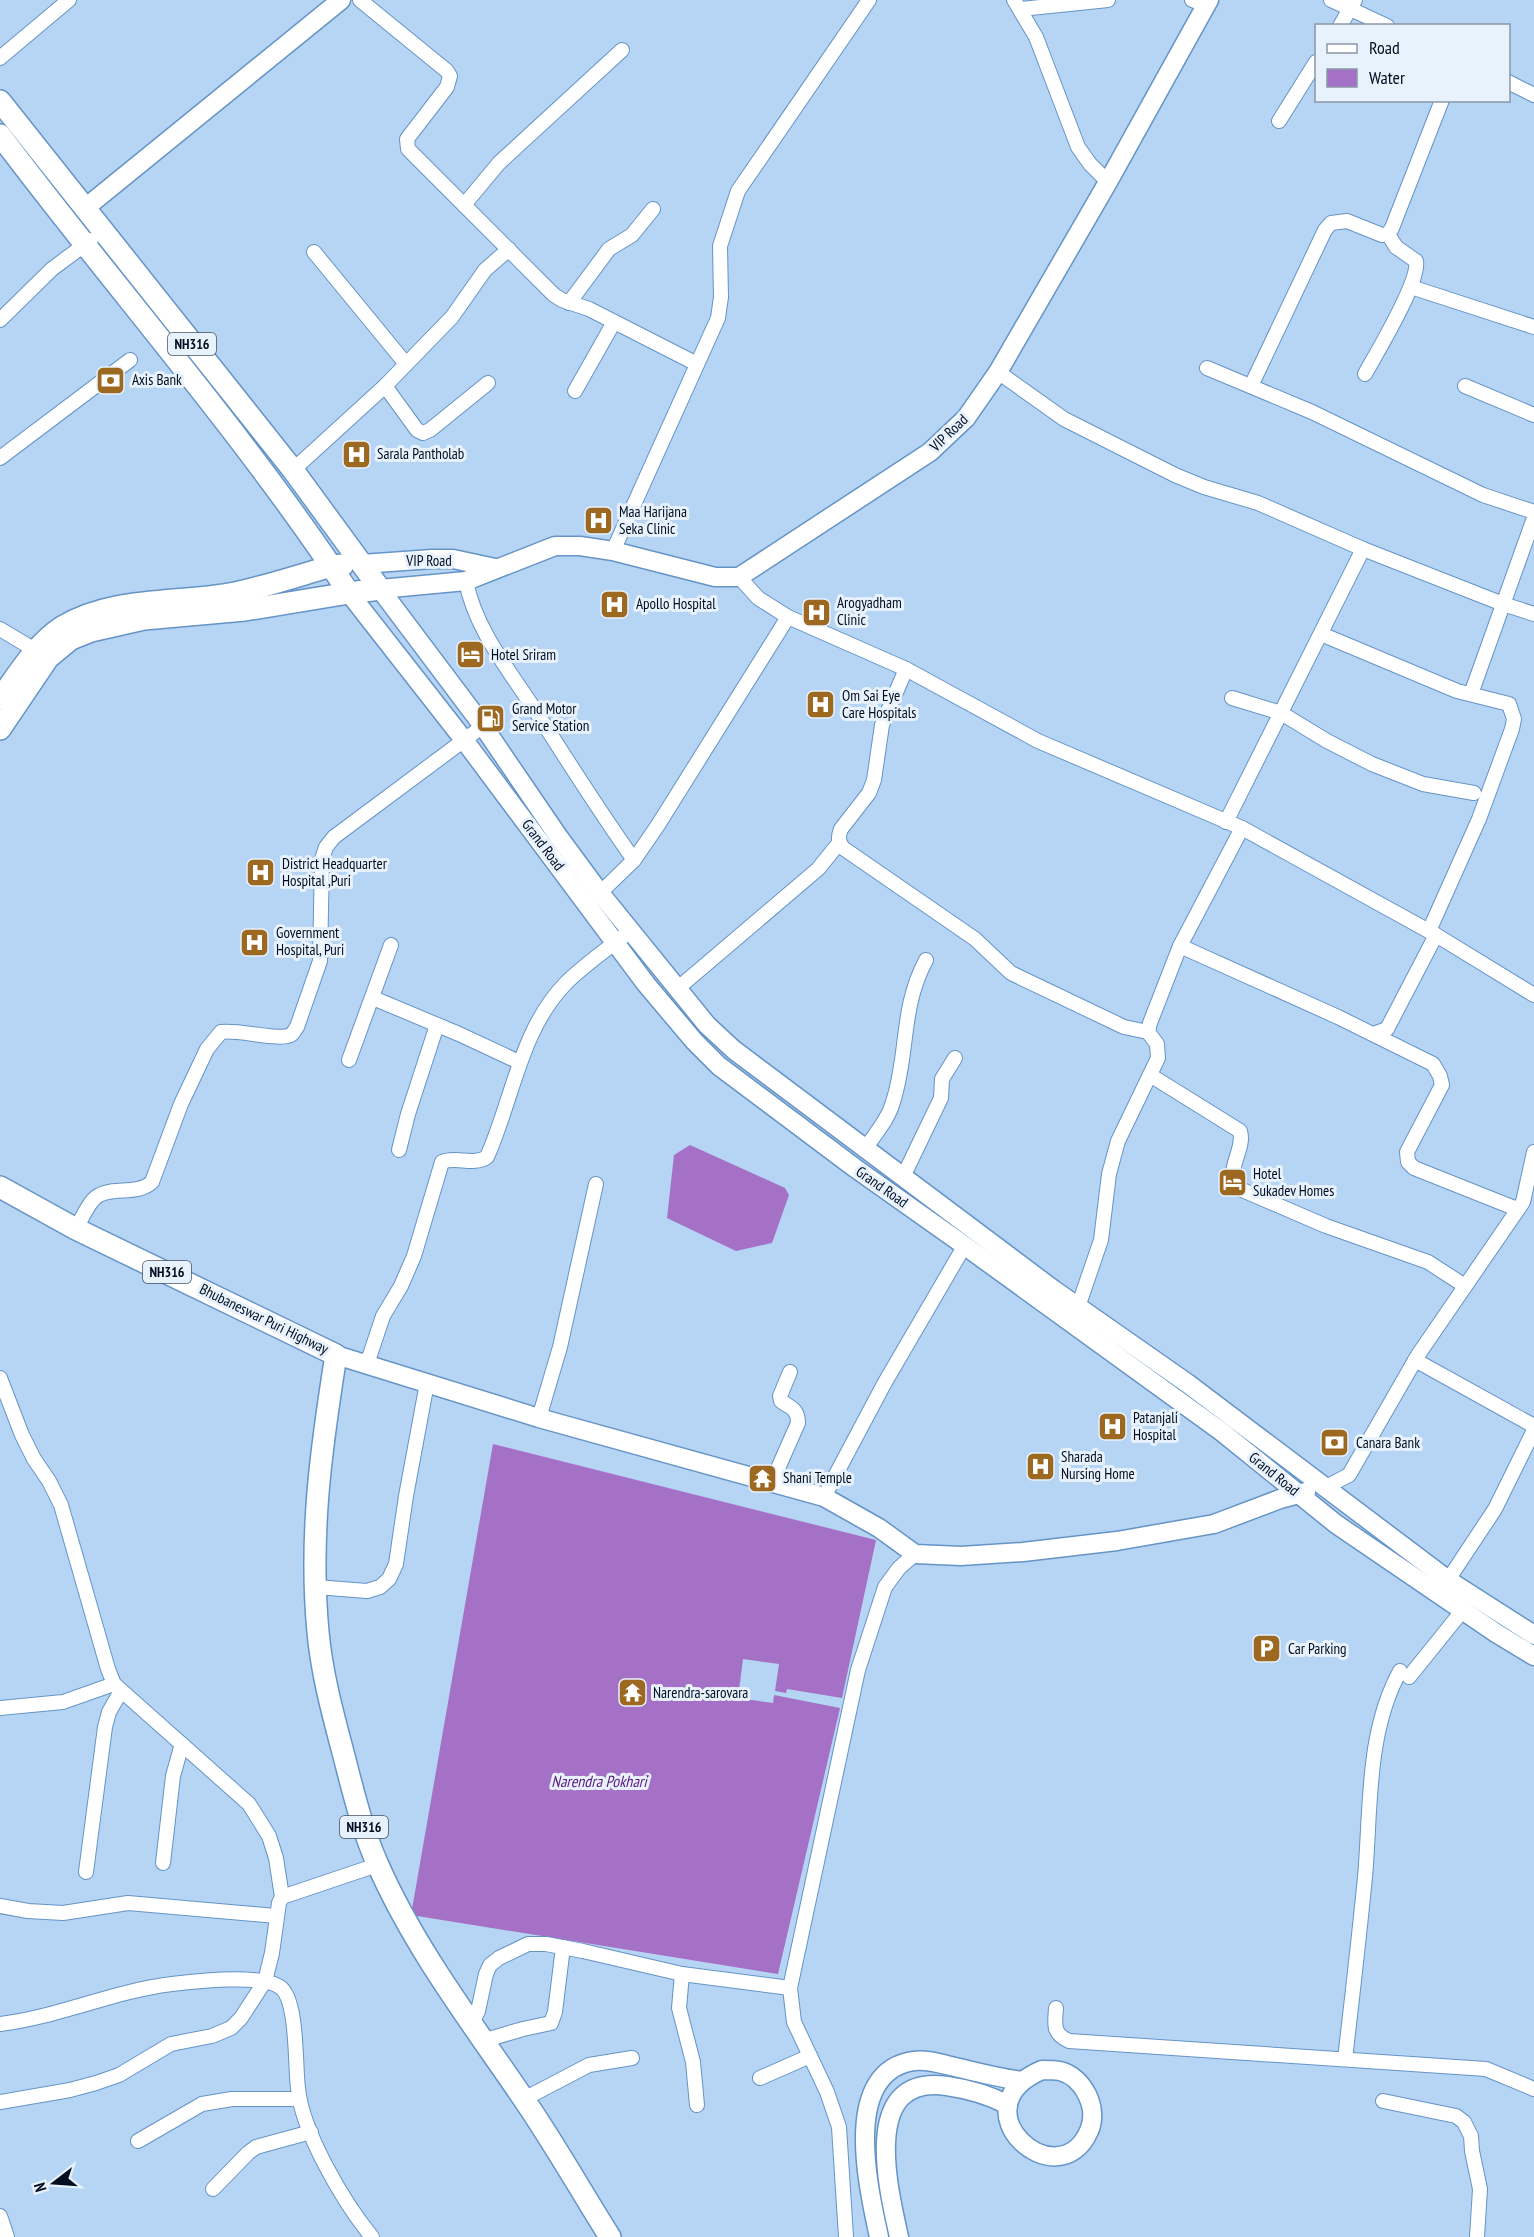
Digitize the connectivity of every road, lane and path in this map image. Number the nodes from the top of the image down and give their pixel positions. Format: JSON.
{"nodes":[{"id":1,"x":69,"y":0,"type":"edge"},
{"id":2,"x":340,"y":0,"type":"edge"},
{"id":3,"x":360,"y":0,"type":"edge"},
{"id":4,"x":869,"y":0,"type":"edge"},
{"id":5,"x":1108,"y":0,"type":"edge"},
{"id":6,"x":1331,"y":0,"type":"edge"},
{"id":7,"x":1202,"y":2,"type":"edge"},
{"id":8,"x":1353,"y":4,"type":"edge"},
{"id":9,"x":1018,"y":5,"type":"edge"},
{"id":10,"x":1341,"y":24,"type":"edge"},
{"id":11,"x":1384,"y":24,"type":"edge"},
{"id":12,"x":622,"y":50,"type":"dead end"},
{"id":13,"x":0,"y":58,"type":"edge"},
{"id":14,"x":1315,"y":65,"type":"edge"},
{"id":15,"x":1510,"y":83,"type":"edge"},
{"id":16,"x":1534,"y":95,"type":"edge"},
{"id":17,"x":0,"y":101,"type":"edge"},
{"id":18,"x":1441,"y":102,"type":"edge"},
{"id":19,"x":1279,"y":121,"type":"dead end"},
{"id":20,"x":0,"y":135,"type":"edge"},
{"id":21,"x":1108,"y":182,"type":"junction"},
{"id":22,"x":464,"y":205,"type":"junction"},
{"id":23,"x":84,"y":209,"type":"junction"},
{"id":24,"x":653,"y":209,"type":"dead end"},
{"id":25,"x":102,"y":231,"type":"junction"},
{"id":26,"x":1388,"y":234,"type":"junction"},
{"id":27,"x":85,"y":245,"type":"junction"},
{"id":28,"x":509,"y":249,"type":"junction"},
{"id":29,"x":314,"y":252,"type":"dead end"},
{"id":30,"x":1411,"y":287,"type":"junction"},
{"id":31,"x":569,"y":303,"type":"junction"},
{"id":32,"x":0,"y":320,"type":"edge"},
{"id":33,"x":614,"y":322,"type":"junction"},
{"id":34,"x":1534,"y":327,"type":"edge"},
{"id":35,"x":130,"y":360,"type":"dead end"},
{"id":36,"x":406,"y":364,"type":"junction"},
{"id":37,"x":698,"y":364,"type":"junction"},
{"id":38,"x":1207,"y":368,"type":"dead end"},
{"id":39,"x":998,"y":372,"type":"junction"},
{"id":40,"x":1365,"y":374,"type":"dead end"},
{"id":41,"x":488,"y":383,"type":"dead end"},
{"id":42,"x":1251,"y":386,"type":"junction"},
{"id":43,"x":1465,"y":386,"type":"dead end"},
{"id":44,"x":385,"y":387,"type":"junction"},
{"id":45,"x":575,"y":391,"type":"dead end"},
{"id":46,"x":1534,"y":415,"type":"edge"},
{"id":47,"x":0,"y":458,"type":"edge"},
{"id":48,"x":293,"y":470,"type":"junction"},
{"id":49,"x":1534,"y":512,"type":"edge"},
{"id":50,"x":1534,"y":518,"type":"edge"},
{"id":51,"x":1364,"y":549,"type":"junction"},
{"id":52,"x":613,"y":551,"type":"junction"},
{"id":53,"x":362,"y":564,"type":"junction"},
{"id":54,"x":332,"y":566,"type":"junction"},
{"id":55,"x":495,"y":568,"type":"junction"},
{"id":56,"x":739,"y":577,"type":"junction"},
{"id":57,"x":466,"y":581,"type":"junction"},
{"id":58,"x":380,"y":590,"type":"junction"},
{"id":59,"x":349,"y":592,"type":"junction"},
{"id":60,"x":1503,"y":604,"type":"junction"},
{"id":61,"x":1534,"y":614,"type":"edge"},
{"id":62,"x":788,"y":617,"type":"junction"},
{"id":63,"x":0,"y":628,"type":"edge"},
{"id":64,"x":1321,"y":634,"type":"junction"},
{"id":65,"x":35,"y":650,"type":"junction"},
{"id":66,"x":906,"y":669,"type":"junction"},
{"id":67,"x":1470,"y":694,"type":"junction"},
{"id":68,"x":1232,"y":698,"type":"dead end"},
{"id":69,"x":0,"y":699,"type":"edge"},
{"id":70,"x":1281,"y":713,"type":"junction"},
{"id":71,"x":483,"y":726,"type":"junction"},
{"id":72,"x":0,"y":729,"type":"edge"},
{"id":73,"x":465,"y":740,"type":"junction"},
{"id":74,"x":1474,"y":793,"type":"dead end"},
{"id":75,"x":1226,"y":822,"type":"junction"},
{"id":76,"x":1242,"y":828,"type":"junction"},
{"id":77,"x":839,"y":843,"type":"junction"},
{"id":78,"x":634,"y":860,"type":"junction"},
{"id":79,"x":600,"y":893,"type":"junction"},
{"id":80,"x":630,"y":931,"type":"junction"},
{"id":81,"x":1433,"y":933,"type":"junction"},
{"id":82,"x":615,"y":943,"type":"junction"},
{"id":83,"x":391,"y":945,"type":"dead end"},
{"id":84,"x":1180,"y":946,"type":"junction"},
{"id":85,"x":926,"y":960,"type":"dead end"},
{"id":86,"x":677,"y":989,"type":"junction"},
{"id":87,"x":1534,"y":994,"type":"edge"},
{"id":88,"x":373,"y":998,"type":"junction"},
{"id":89,"x":437,"y":1025,"type":"junction"},
{"id":90,"x":1148,"y":1032,"type":"junction"},
{"id":91,"x":1373,"y":1034,"type":"junction"},
{"id":92,"x":955,"y":1058,"type":"dead end"},
{"id":93,"x":349,"y":1060,"type":"dead end"},
{"id":94,"x":519,"y":1062,"type":"junction"},
{"id":95,"x":1150,"y":1075,"type":"junction"},
{"id":96,"x":864,"y":1149,"type":"junction"},
{"id":97,"x":399,"y":1150,"type":"dead end"},
{"id":98,"x":1534,"y":1152,"type":"edge"},
{"id":99,"x":903,"y":1178,"type":"junction"},
{"id":100,"x":596,"y":1185,"type":"dead end"},
{"id":101,"x":0,"y":1187,"type":"edge"},
{"id":102,"x":1525,"y":1206,"type":"edge"},
{"id":103,"x":76,"y":1229,"type":"junction"},
{"id":104,"x":965,"y":1245,"type":"junction"},
{"id":105,"x":1465,"y":1286,"type":"junction"},
{"id":106,"x":1078,"y":1307,"type":"junction"},
{"id":107,"x":336,"y":1354,"type":"junction"},
{"id":108,"x":1415,"y":1360,"type":"junction"},
{"id":109,"x":367,"y":1364,"type":"junction"},
{"id":110,"x":790,"y":1372,"type":"dead end"},
{"id":111,"x":0,"y":1378,"type":"edge"},
{"id":112,"x":427,"y":1383,"type":"junction"},
{"id":113,"x":539,"y":1418,"type":"junction"},
{"id":114,"x":1534,"y":1428,"type":"edge"},
{"id":115,"x":772,"y":1482,"type":"junction"},
{"id":116,"x":1324,"y":1488,"type":"junction"},
{"id":117,"x":1298,"y":1494,"type":"junction"},
{"id":118,"x":824,"y":1497,"type":"junction"},
{"id":119,"x":915,"y":1554,"type":"junction"},
{"id":120,"x":1448,"y":1580,"type":"junction"},
{"id":121,"x":316,"y":1587,"type":"junction"},
{"id":122,"x":1463,"y":1610,"type":"junction"},
{"id":123,"x":1534,"y":1635,"type":"edge"},
{"id":124,"x":1534,"y":1656,"type":"edge"},
{"id":125,"x":118,"y":1687,"type":"junction"},
{"id":126,"x":0,"y":1708,"type":"edge"},
{"id":127,"x":182,"y":1744,"type":"junction"},
{"id":128,"x":164,"y":1863,"type":"dead end"},
{"id":129,"x":377,"y":1865,"type":"junction"},
{"id":130,"x":86,"y":1872,"type":"dead end"},
{"id":131,"x":286,"y":1896,"type":"junction"},
{"id":132,"x":0,"y":1906,"type":"edge"},
{"id":133,"x":276,"y":1917,"type":"junction"},
{"id":134,"x":563,"y":1947,"type":"junction"},
{"id":135,"x":682,"y":1974,"type":"junction"},
{"id":136,"x":265,"y":1981,"type":"junction"},
{"id":137,"x":790,"y":1988,"type":"junction"},
{"id":138,"x":1056,"y":2008,"type":"dead end"},
{"id":139,"x":0,"y":2024,"type":"edge"},
{"id":140,"x":477,"y":2033,"type":"junction"},
{"id":141,"x":810,"y":2056,"type":"junction"},
{"id":142,"x":632,"y":2058,"type":"dead end"},
{"id":143,"x":1345,"y":2059,"type":"junction"},
{"id":144,"x":760,"y":2078,"type":"dead end"},
{"id":145,"x":1022,"y":2082,"type":"junction"},
{"id":146,"x":1534,"y":2089,"type":"edge"},
{"id":147,"x":524,"y":2099,"type":"junction"},
{"id":148,"x":299,"y":2100,"type":"junction"},
{"id":149,"x":1383,"y":2101,"type":"dead end"},
{"id":150,"x":0,"y":2102,"type":"edge"},
{"id":151,"x":697,"y":2105,"type":"dead end"},
{"id":152,"x":1008,"y":2105,"type":"junction"},
{"id":153,"x":311,"y":2132,"type":"junction"},
{"id":154,"x":138,"y":2141,"type":"dead end"},
{"id":155,"x":213,"y":2188,"type":"dead end"},
{"id":156,"x":0,"y":2216,"type":"edge"},
{"id":157,"x":7,"y":2237,"type":"edge"},
{"id":158,"x":372,"y":2237,"type":"edge"},
{"id":159,"x":610,"y":2237,"type":"edge"},
{"id":160,"x":846,"y":2237,"type":"edge"},
{"id":161,"x":879,"y":2237,"type":"edge"},
{"id":162,"x":899,"y":2237,"type":"edge"},
{"id":163,"x":1477,"y":2237,"type":"edge"}],
"edges":[{"from":1,"to":13,"type":"street"},
{"from":2,"to":23,"type":"main road"},
{"from":3,"to":22,"type":"street"},
{"from":4,"to":37,"type":"street"},
{"from":5,"to":9,"type":"street"},
{"from":6,"to":8,"type":"street"},
{"from":7,"to":21,"type":"main road","name":"VIP Road"},
{"from":8,"to":10,"type":"street"},
{"from":8,"to":11,"type":"street"},
{"from":9,"to":21,"type":"street"},
{"from":12,"to":22,"type":"street"},
{"from":14,"to":19,"type":"street"},
{"from":15,"to":16,"type":"street"},
{"from":17,"to":23,"type":"highway","number":"NH316"},
{"from":18,"to":26,"type":"street"},
{"from":20,"to":27,"type":"highway","number":"NH316"},
{"from":21,"to":39,"type":"main road","name":"VIP Road"},
{"from":22,"to":28,"type":"street"},
{"from":23,"to":25,"type":"highway","number":"NH316"},
{"from":24,"to":31,"type":"street"},
{"from":25,"to":27,"type":"street"},
{"from":25,"to":48,"type":"highway","number":"NH316"},
{"from":26,"to":30,"type":"street"},
{"from":26,"to":42,"type":"street"},
{"from":27,"to":32,"type":"street"},
{"from":27,"to":54,"type":"highway","number":"NH316"},
{"from":28,"to":31,"type":"street"},
{"from":28,"to":36,"type":"street"},
{"from":29,"to":36,"type":"street"},
{"from":30,"to":34,"type":"street"},
{"from":30,"to":40,"type":"street"},
{"from":31,"to":33,"type":"street"},
{"from":33,"to":37,"type":"street"},
{"from":33,"to":45,"type":"street"},
{"from":35,"to":47,"type":"street"},
{"from":36,"to":44,"type":"street"},
{"from":37,"to":52,"type":"street"},
{"from":38,"to":42,"type":"street"},
{"from":39,"to":51,"type":"street"},
{"from":39,"to":56,"type":"main road","name":"VIP Road"},
{"from":41,"to":44,"type":"street"},
{"from":42,"to":49,"type":"street"},
{"from":43,"to":46,"type":"street"},
{"from":44,"to":48,"type":"street"},
{"from":48,"to":53,"type":"highway","number":"NH316"},
{"from":50,"to":60,"type":"street"},
{"from":51,"to":60,"type":"street"},
{"from":51,"to":64,"type":"street"},
{"from":52,"to":55,"type":"main road","name":"VIP Road"},
{"from":52,"to":56,"type":"main road","name":"VIP Road"},
{"from":53,"to":54,"type":"highway"},
{"from":53,"to":55,"type":"main road","name":"VIP Road"},
{"from":53,"to":58,"type":"highway","number":"NH316"},
{"from":54,"to":59,"type":"highway","number":"NH316"},
{"from":54,"to":65,"type":"highway"},
{"from":55,"to":57,"type":"main road","name":"VIP Road"},
{"from":56,"to":62,"type":"street"},
{"from":57,"to":58,"type":"main road","name":"VIP Road"},
{"from":57,"to":78,"type":"street"},
{"from":58,"to":59,"type":"highway"},
{"from":58,"to":71,"type":"main road","name":"Grand Road"},
{"from":59,"to":72,"type":"highway"},
{"from":59,"to":73,"type":"main road","name":"Grand Road"},
{"from":60,"to":61,"type":"street"},
{"from":60,"to":67,"type":"street"},
{"from":62,"to":66,"type":"street"},
{"from":62,"to":78,"type":"street"},
{"from":63,"to":65,"type":"street"},
{"from":64,"to":67,"type":"street"},
{"from":64,"to":70,"type":"street"},
{"from":65,"to":69,"type":"highway"},
{"from":66,"to":75,"type":"street"},
{"from":66,"to":77,"type":"street"},
{"from":67,"to":81,"type":"street"},
{"from":68,"to":70,"type":"street"},
{"from":70,"to":74,"type":"street"},
{"from":70,"to":75,"type":"street"},
{"from":71,"to":73,"type":"street"},
{"from":71,"to":79,"type":"main road","name":"Grand Road"},
{"from":73,"to":82,"type":"main road","name":"Grand Road"},
{"from":73,"to":103,"type":"street"},
{"from":75,"to":76,"type":"street"},
{"from":76,"to":81,"type":"street"},
{"from":76,"to":84,"type":"street"},
{"from":77,"to":86,"type":"street"},
{"from":77,"to":90,"type":"street"},
{"from":78,"to":79,"type":"street"},
{"from":79,"to":80,"type":"main road","name":"Grand Road"},
{"from":80,"to":82,"type":"street"},
{"from":80,"to":86,"type":"main road","name":"Grand Road"},
{"from":81,"to":87,"type":"street"},
{"from":81,"to":91,"type":"street"},
{"from":82,"to":94,"type":"street"},
{"from":82,"to":104,"type":"main road","name":"Grand Road"},
{"from":83,"to":88,"type":"street"},
{"from":84,"to":90,"type":"street"},
{"from":84,"to":91,"type":"street"},
{"from":85,"to":96,"type":"street"},
{"from":86,"to":96,"type":"main road","name":"Grand Road"},
{"from":88,"to":89,"type":"street"},
{"from":88,"to":93,"type":"street"},
{"from":89,"to":94,"type":"street"},
{"from":89,"to":97,"type":"street"},
{"from":90,"to":95,"type":"street"},
{"from":91,"to":102,"type":"street"},
{"from":92,"to":99,"type":"street"},
{"from":94,"to":109,"type":"street"},
{"from":95,"to":105,"type":"street"},
{"from":95,"to":106,"type":"street"},
{"from":96,"to":99,"type":"main road","name":"Grand Road"},
{"from":98,"to":102,"type":"street"},
{"from":99,"to":106,"type":"main road","name":"Grand Road"},
{"from":100,"to":113,"type":"street"},
{"from":101,"to":103,"type":"highway","name":"Bhubaneswar Puri Highway","number":"NH316"},
{"from":102,"to":105,"type":"street"},
{"from":103,"to":107,"type":"highway","name":"Bhubaneswar Puri Highway","number":"NH316"},
{"from":104,"to":117,"type":"main road","name":"Grand Road"},
{"from":104,"to":118,"type":"street"},
{"from":105,"to":108,"type":"street"},
{"from":106,"to":116,"type":"main road","name":"Grand Road"},
{"from":107,"to":109,"type":"main road"},
{"from":107,"to":121,"type":"highway","number":"NH316"},
{"from":108,"to":114,"type":"street"},
{"from":108,"to":116,"type":"street"},
{"from":109,"to":112,"type":"main road"},
{"from":110,"to":115,"type":"street"},
{"from":111,"to":125,"type":"street"},
{"from":112,"to":113,"type":"main road"},
{"from":112,"to":121,"type":"street"},
{"from":113,"to":115,"type":"main road"},
{"from":114,"to":120,"type":"street"},
{"from":115,"to":118,"type":"main road"},
{"from":116,"to":117,"type":"main road"},
{"from":116,"to":120,"type":"main road","name":"Grand Road"},
{"from":117,"to":119,"type":"main road"},
{"from":117,"to":122,"type":"main road","name":"Grand Road"},
{"from":118,"to":119,"type":"main road"},
{"from":119,"to":137,"type":"street"},
{"from":120,"to":123,"type":"main road","name":"Grand Road"},
{"from":121,"to":129,"type":"highway","number":"NH316"},
{"from":122,"to":124,"type":"main road","name":"Grand Road"},
{"from":122,"to":143,"type":"street"},
{"from":125,"to":126,"type":"street"},
{"from":125,"to":127,"type":"street"},
{"from":125,"to":130,"type":"street"},
{"from":127,"to":128,"type":"street"},
{"from":127,"to":131,"type":"street"},
{"from":129,"to":131,"type":"street"},
{"from":129,"to":140,"type":"highway","number":"NH316"},
{"from":131,"to":133,"type":"street"},
{"from":132,"to":133,"type":"street"},
{"from":133,"to":136,"type":"street"},
{"from":134,"to":135,"type":"street"},
{"from":134,"to":140,"type":"street"},
{"from":134,"to":140,"type":"street"},
{"from":135,"to":137,"type":"street"},
{"from":135,"to":151,"type":"street"},
{"from":136,"to":139,"type":"street"},
{"from":136,"to":148,"type":"street"},
{"from":136,"to":150,"type":"street"},
{"from":137,"to":141,"type":"street"},
{"from":138,"to":143,"type":"street"},
{"from":140,"to":147,"type":"highway","number":"NH316"},
{"from":141,"to":144,"type":"street"},
{"from":141,"to":160,"type":"street"},
{"from":142,"to":147,"type":"street"},
{"from":143,"to":146,"type":"street"},
{"from":145,"to":152,"type":"main road"},
{"from":145,"to":152,"type":"main road"},
{"from":145,"to":161,"type":"main road"},
{"from":147,"to":159,"type":"highway","number":"NH316"},
{"from":148,"to":153,"type":"street"},
{"from":148,"to":154,"type":"street"},
{"from":149,"to":163,"type":"street"},
{"from":152,"to":162,"type":"main road"},
{"from":153,"to":155,"type":"street"},
{"from":153,"to":158,"type":"street"},
{"from":156,"to":157,"type":"street"}]}
